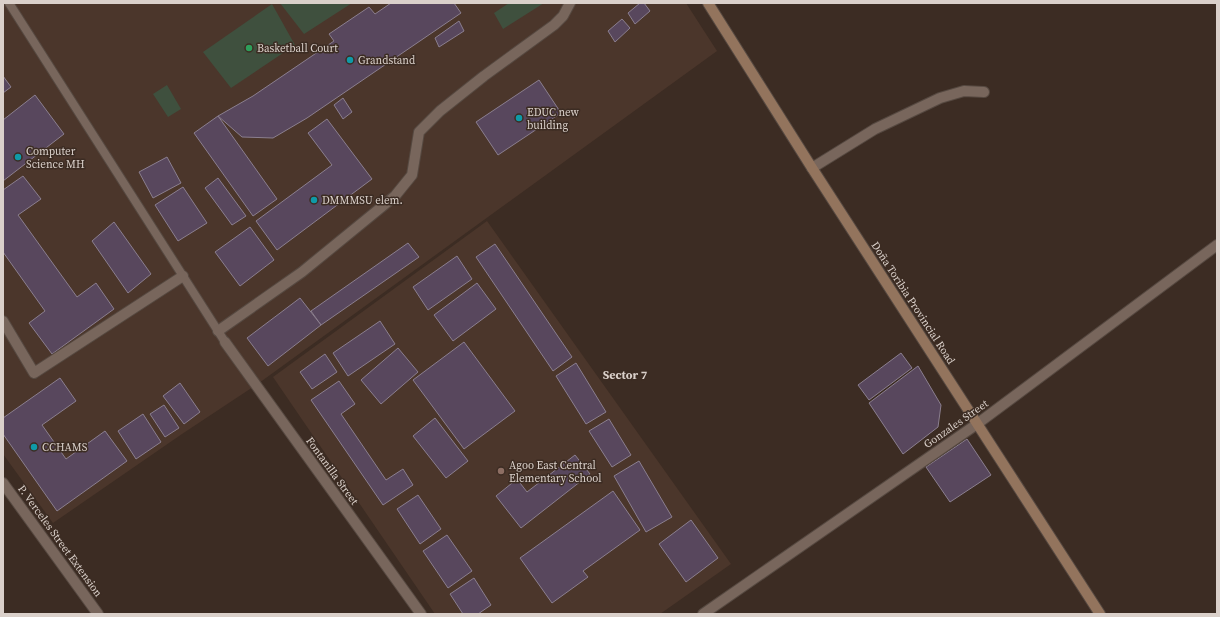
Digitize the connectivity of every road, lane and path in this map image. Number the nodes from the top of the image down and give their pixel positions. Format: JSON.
{"nodes":[{"id":1,"x":9,"y":3,"type":"edge"},
{"id":2,"x":570,"y":3,"type":"edge"},
{"id":3,"x":708,"y":3,"type":"edge"},
{"id":4,"x":984,"y":92,"type":"dead end"},
{"id":5,"x":812,"y":168,"type":"junction"},
{"id":6,"x":1217,"y":245,"type":"edge"},
{"id":7,"x":183,"y":276,"type":"junction"},
{"id":8,"x":3,"y":321,"type":"edge"},
{"id":9,"x":218,"y":330,"type":"junction"},
{"id":10,"x":225,"y":342,"type":"joint"},
{"id":11,"x":977,"y":424,"type":"junction"},
{"id":12,"x":3,"y":483,"type":"edge"},
{"id":13,"x":98,"y":614,"type":"edge"},
{"id":14,"x":421,"y":614,"type":"edge"},
{"id":15,"x":703,"y":614,"type":"edge"},
{"id":16,"x":1100,"y":614,"type":"edge"}],
"edges":[{"from":1,"to":7,"type":"lane"},
{"from":2,"to":9,"type":"street"},
{"from":3,"to":5,"type":"street","name":"Doña Toribia Provincial Road"},
{"from":4,"to":5,"type":"street"},
{"from":5,"to":11,"type":"street","name":"Doña Toribia Provincial Road"},
{"from":6,"to":11,"type":"street","name":"Gonzales Street"},
{"from":7,"to":8,"type":"street"},
{"from":7,"to":9,"type":"lane"},
{"from":9,"to":10,"type":"lane"},
{"from":10,"to":14,"type":"street","name":"Fontanilla Street"},
{"from":11,"to":15,"type":"street","name":"Gonzales Street"},
{"from":11,"to":16,"type":"street","name":"Doña Toribia Provincial Road"},
{"from":12,"to":13,"type":"street","name":"P. Verceles Street Extension"}]}
